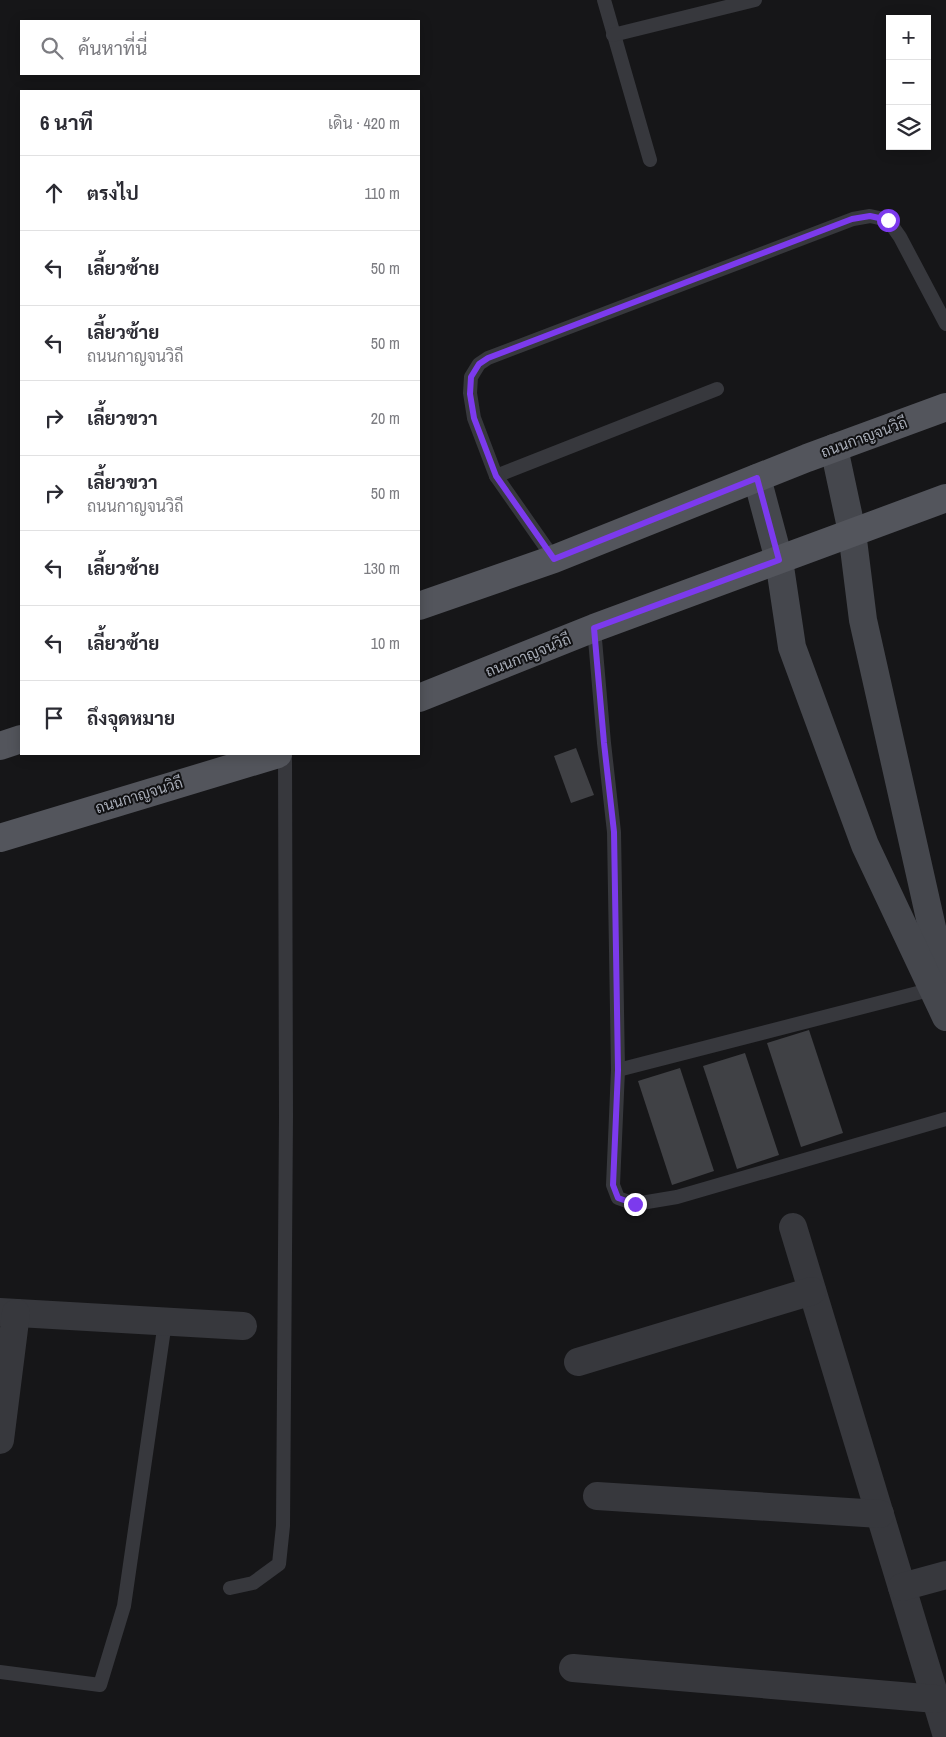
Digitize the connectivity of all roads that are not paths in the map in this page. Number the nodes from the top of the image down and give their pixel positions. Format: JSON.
{"nodes":[{"id":1,"x":604,"y":0,"type":"edge"},
{"id":2,"x":755,"y":0,"type":"edge"},
{"id":3,"x":613,"y":35,"type":"junction"},
{"id":4,"x":650,"y":160,"type":"dead end"},
{"id":5,"x":946,"y":324,"type":"edge"},
{"id":6,"x":717,"y":389,"type":"dead end"},
{"id":7,"x":946,"y":408,"type":"edge"},
{"id":8,"x":834,"y":448,"type":"junction"},
{"id":9,"x":496,"y":476,"type":"junction"},
{"id":10,"x":757,"y":478,"type":"junction"},
{"id":11,"x":946,"y":498,"type":"edge"},
{"id":12,"x":852,"y":532,"type":"junction"},
{"id":13,"x":554,"y":559,"type":"junction"},
{"id":14,"x":779,"y":560,"type":"junction"},
{"id":15,"x":420,"y":606,"type":"edge"},
{"id":16,"x":594,"y":628,"type":"junction"},
{"id":17,"x":420,"y":698,"type":"edge"},
{"id":18,"x":20,"y":739,"type":"edge"},
{"id":19,"x":0,"y":746,"type":"edge"},
{"id":20,"x":275,"y":755,"type":"edge"},
{"id":21,"x":285,"y":755,"type":"edge"},
{"id":22,"x":0,"y":838,"type":"edge"},
{"id":23,"x":940,"y":990,"type":"edge"},
{"id":24,"x":946,"y":1017,"type":"edge"},
{"id":25,"x":618,"y":1070,"type":"junction"},
{"id":26,"x":946,"y":1119,"type":"edge"},
{"id":27,"x":792,"y":1227,"type":"dead end"},
{"id":28,"x":812,"y":1291,"type":"junction"},
{"id":29,"x":8,"y":1313,"type":"edge"},
{"id":30,"x":165,"y":1322,"type":"junction"},
{"id":31,"x":244,"y":1326,"type":"dead end"},
{"id":32,"x":578,"y":1362,"type":"dead end"},
{"id":33,"x":0,"y":1440,"type":"edge"},
{"id":34,"x":597,"y":1496,"type":"dead end"},
{"id":35,"x":880,"y":1514,"type":"junction"},
{"id":36,"x":946,"y":1575,"type":"edge"},
{"id":37,"x":902,"y":1587,"type":"junction"},
{"id":38,"x":230,"y":1588,"type":"dead end"},
{"id":39,"x":573,"y":1668,"type":"dead end"},
{"id":40,"x":0,"y":1672,"type":"edge"},
{"id":41,"x":936,"y":1699,"type":"junction"},
{"id":42,"x":946,"y":1733,"type":"edge"}],
"edges":[{"from":1,"to":3,"type":"lane"},
{"from":2,"to":3,"type":"lane"},
{"from":3,"to":4,"type":"lane"},
{"from":5,"to":9,"type":"lane"},
{"from":6,"to":9,"type":"lane"},
{"from":7,"to":8,"type":"main road","name":"ถนนกาญจนวิถี"},
{"from":8,"to":10,"type":"main road","name":"ถนนกาญจนวิถี"},
{"from":8,"to":12,"type":"main road"},
{"from":9,"to":13,"type":"lane"},
{"from":10,"to":13,"type":"main road","name":"ถนนกาญจนวิถี"},
{"from":10,"to":14,"type":"main road"},
{"from":11,"to":12,"type":"main road","name":"ถนนกาญจนวิถี"},
{"from":12,"to":14,"type":"main road","name":"ถนนกาญจนวิถี"},
{"from":12,"to":23,"type":"main road"},
{"from":13,"to":15,"type":"main road","name":"ถนนกาญจนวิถี"},
{"from":14,"to":16,"type":"main road","name":"ถนนกาญจนวิถี"},
{"from":14,"to":23,"type":"main road"},
{"from":16,"to":17,"type":"main road","name":"ถนนกาญจนวิถี"},
{"from":16,"to":25,"type":"lane"},
{"from":18,"to":19,"type":"main road"},
{"from":20,"to":22,"type":"main road","name":"ถนนกาญจนวิถี"},
{"from":21,"to":38,"type":"lane"},
{"from":23,"to":24,"type":"main road"},
{"from":23,"to":25,"type":"lane"},
{"from":25,"to":26,"type":"lane"},
{"from":27,"to":28,"type":"street"},
{"from":28,"to":32,"type":"street"},
{"from":28,"to":35,"type":"street"},
{"from":29,"to":30,"type":"street"},
{"from":29,"to":33,"type":"street"},
{"from":30,"to":31,"type":"street"},
{"from":30,"to":40,"type":"lane"},
{"from":34,"to":35,"type":"street"},
{"from":35,"to":37,"type":"street"},
{"from":36,"to":37,"type":"street"},
{"from":37,"to":41,"type":"street"},
{"from":39,"to":41,"type":"street"},
{"from":41,"to":42,"type":"street"}]}
